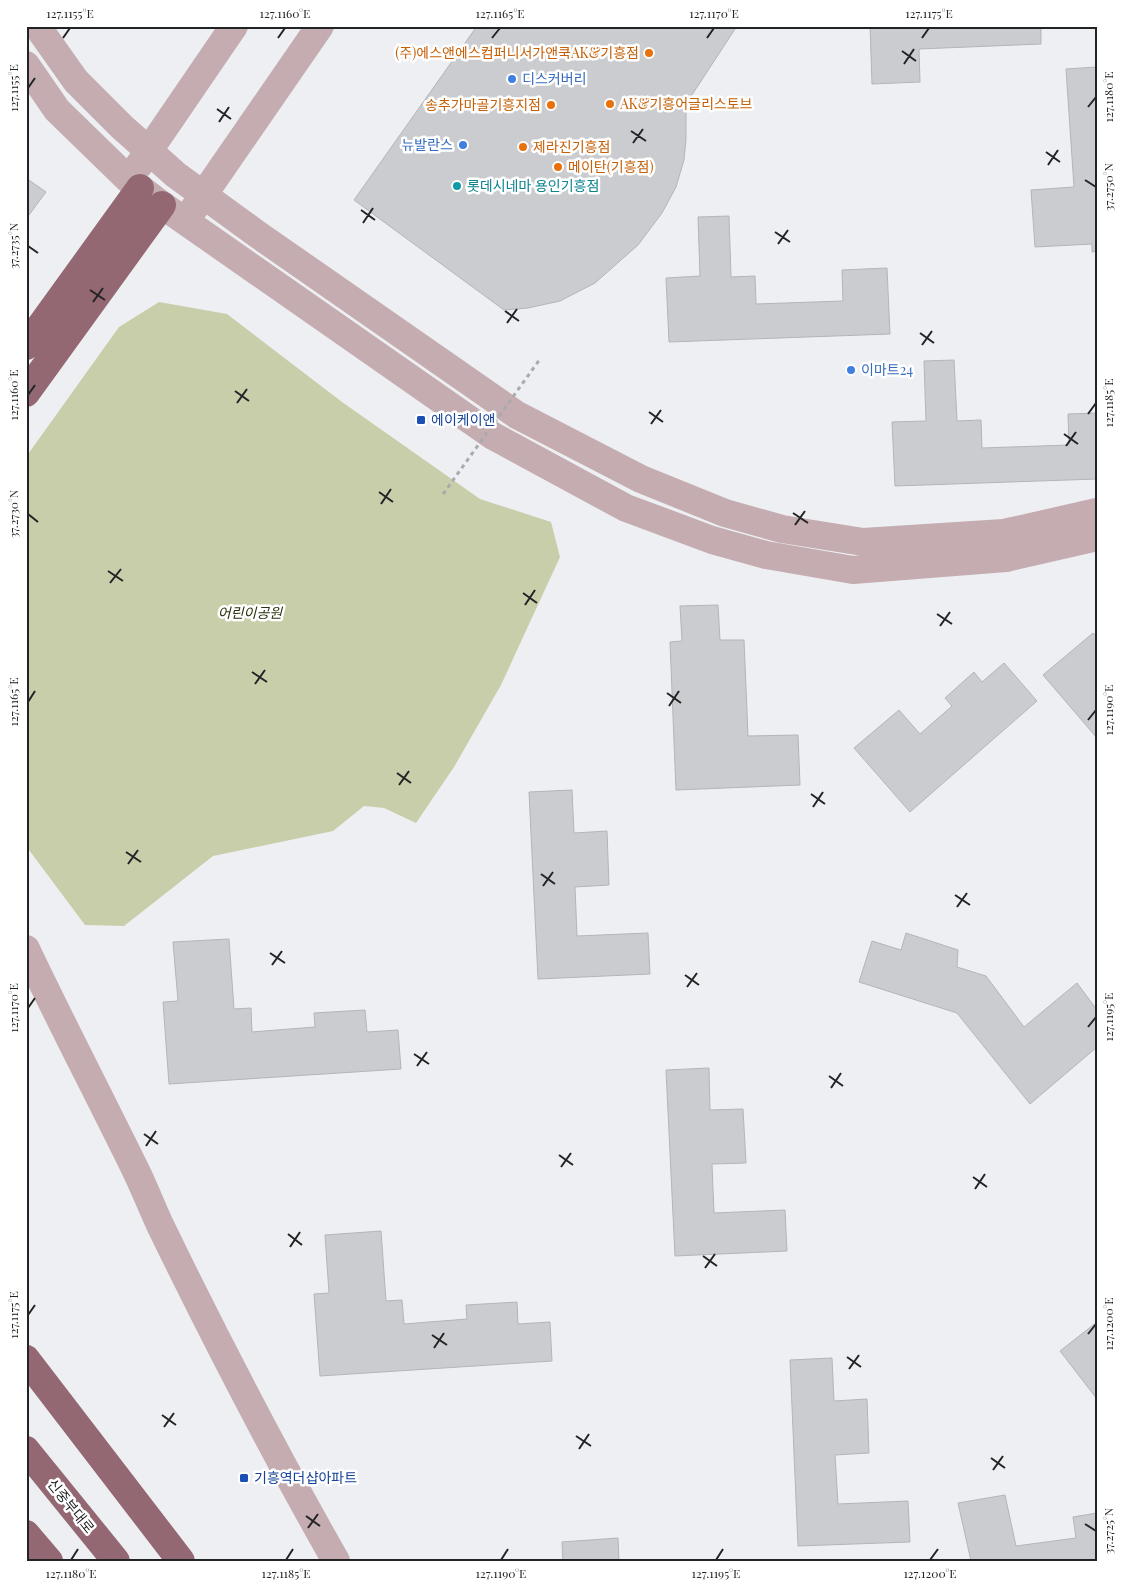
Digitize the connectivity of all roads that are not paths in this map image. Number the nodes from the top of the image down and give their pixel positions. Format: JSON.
{"nodes":[{"id":1,"x":37,"y":26,"type":"edge"},
{"id":2,"x":234,"y":26,"type":"edge"},
{"id":3,"x":320,"y":26,"type":"edge"},
{"id":4,"x":26,"y":65,"type":"edge"},
{"id":5,"x":149,"y":151,"type":"junction"},
{"id":6,"x":134,"y":183,"type":"junction"},
{"id":7,"x":204,"y":195,"type":"junction"},
{"id":8,"x":162,"y":205,"type":"junction"},
{"id":9,"x":186,"y":221,"type":"junction"},
{"id":10,"x":26,"y":346,"type":"edge"},
{"id":11,"x":26,"y":394,"type":"edge"},
{"id":12,"x":1097,"y":512,"type":"edge"},
{"id":13,"x":1097,"y":537,"type":"edge"},
{"id":14,"x":26,"y":948,"type":"edge"},
{"id":15,"x":26,"y":1360,"type":"edge"},
{"id":16,"x":26,"y":1450,"type":"edge"},
{"id":17,"x":26,"y":1534,"type":"edge"},
{"id":18,"x":48,"y":1561,"type":"edge"},
{"id":19,"x":116,"y":1561,"type":"edge"},
{"id":20,"x":181,"y":1561,"type":"edge"},
{"id":21,"x":336,"y":1561,"type":"edge"}],
"edges":[{"from":1,"to":5,"type":"street"},
{"from":2,"to":5,"type":"street"},
{"from":3,"to":7,"type":"street"},
{"from":4,"to":6,"type":"street"},
{"from":5,"to":6,"type":"street"},
{"from":5,"to":7,"type":"street"},
{"from":6,"to":8,"type":"street"},
{"from":6,"to":10,"type":"highway"},
{"from":7,"to":9,"type":"street"},
{"from":7,"to":12,"type":"street"},
{"from":8,"to":9,"type":"street"},
{"from":8,"to":11,"type":"highway"},
{"from":9,"to":13,"type":"street"},
{"from":14,"to":21,"type":"street"},
{"from":15,"to":20,"type":"highway"},
{"from":16,"to":19,"type":"highway","name":"신중부대로"},
{"from":17,"to":18,"type":"highway"}]}
